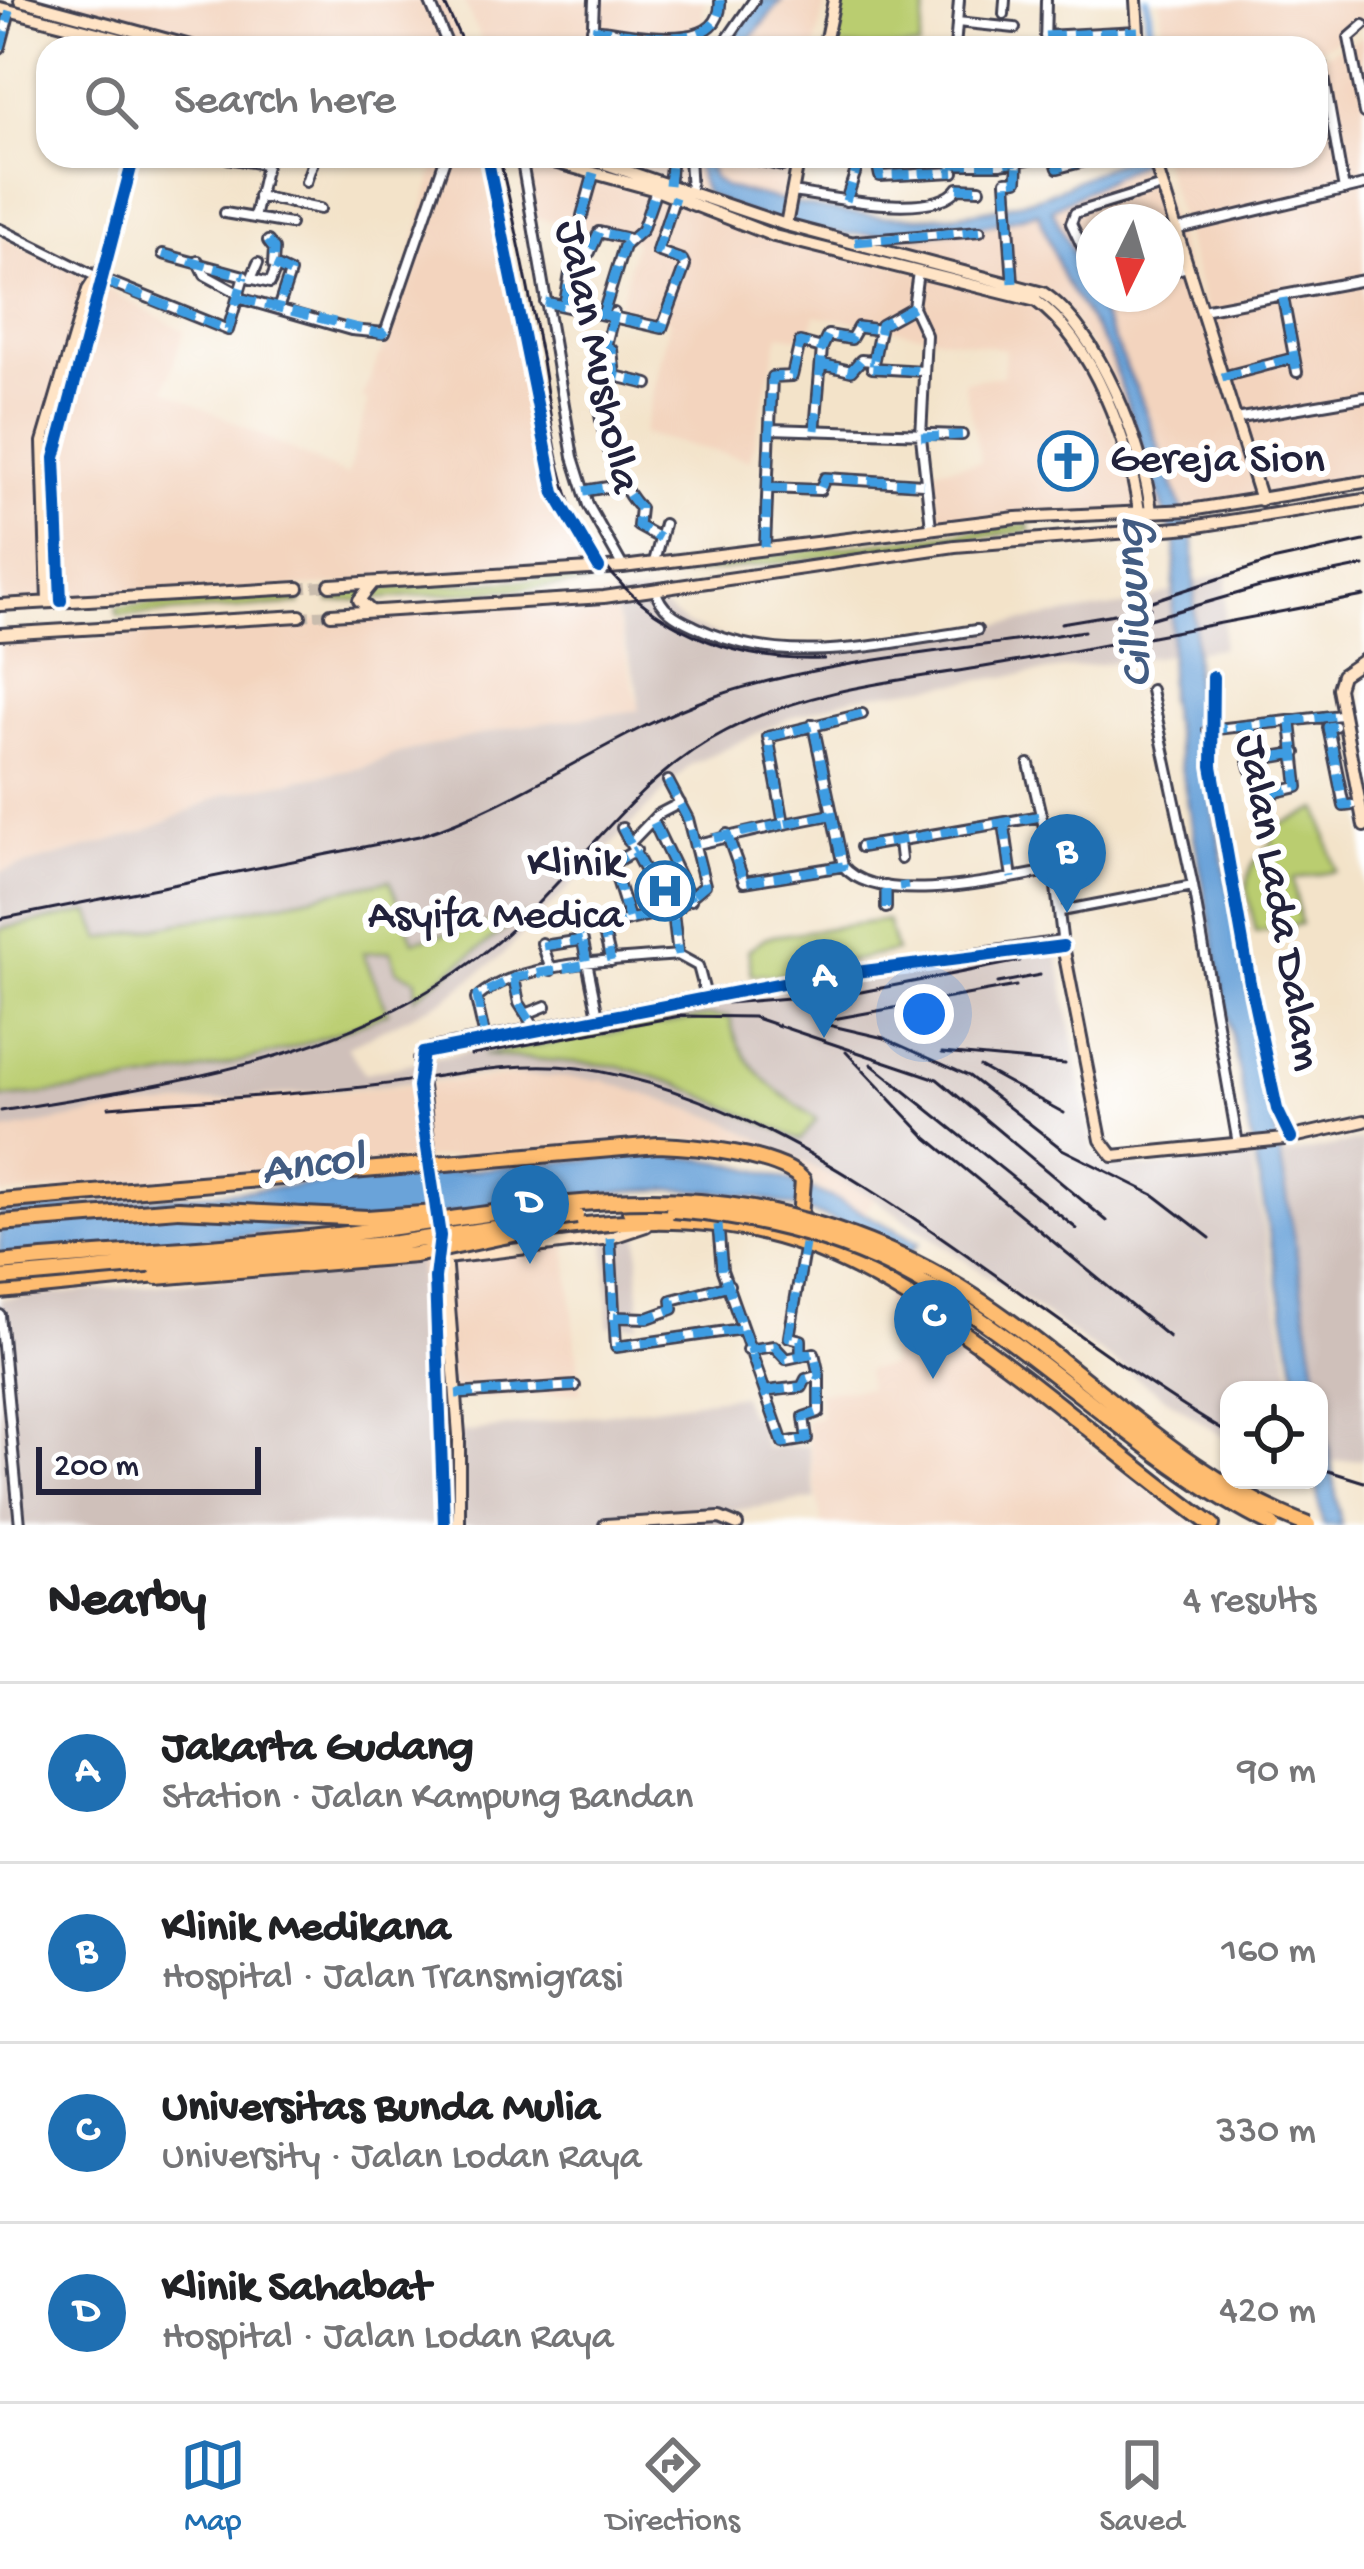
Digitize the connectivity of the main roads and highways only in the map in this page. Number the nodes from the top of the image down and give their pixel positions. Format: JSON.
{"nodes":[{"id":1,"x":20,"y":0,"type":"edge"},
{"id":2,"x":834,"y":0,"type":"edge"},
{"id":3,"x":1136,"y":0,"type":"edge"},
{"id":4,"x":5,"y":9,"type":"edge"},
{"id":5,"x":110,"y":36,"type":"edge"},
{"id":6,"x":154,"y":36,"type":"edge"},
{"id":7,"x":826,"y":36,"type":"edge"},
{"id":8,"x":1138,"y":36,"type":"edge"},
{"id":9,"x":130,"y":168,"type":"edge"},
{"id":10,"x":489,"y":168,"type":"edge"},
{"id":11,"x":576,"y":168,"type":"edge"},
{"id":12,"x":612,"y":168,"type":"edge"},
{"id":13,"x":796,"y":168,"type":"edge"},
{"id":14,"x":1156,"y":168,"type":"edge"},
{"id":15,"x":667,"y":191,"type":"junction"},
{"id":16,"x":1165,"y":204,"type":"edge"},
{"id":17,"x":786,"y":224,"type":"junction"},
{"id":18,"x":870,"y":253,"type":"junction"},
{"id":19,"x":884,"y":256,"type":"junction"},
{"id":20,"x":1184,"y":259,"type":"edge"},
{"id":21,"x":1116,"y":416,"type":"junction"},
{"id":22,"x":1364,"y":482,"type":"edge"},
{"id":23,"x":1261,"y":500,"type":"junction"},
{"id":24,"x":1364,"y":500,"type":"edge"},
{"id":25,"x":1150,"y":512,"type":"junction"},
{"id":26,"x":925,"y":528,"type":"junction"},
{"id":27,"x":584,"y":546,"type":"junction"},
{"id":28,"x":922,"y":551,"type":"junction"},
{"id":29,"x":599,"y":568,"type":"junction"},
{"id":30,"x":574,"y":569,"type":"junction"},
{"id":31,"x":374,"y":582,"type":"junction"},
{"id":32,"x":330,"y":585,"type":"tunnel mouth"},
{"id":33,"x":298,"y":588,"type":"tunnel mouth"},
{"id":34,"x":54,"y":602,"type":"junction"},
{"id":35,"x":0,"y":605,"type":"edge"},
{"id":36,"x":371,"y":611,"type":"junction"},
{"id":37,"x":331,"y":614,"type":"tunnel mouth"},
{"id":38,"x":300,"y":616,"type":"tunnel mouth"},
{"id":39,"x":0,"y":634,"type":"edge"},
{"id":40,"x":1364,"y":660,"type":"edge"},
{"id":41,"x":1364,"y":826,"type":"edge"},
{"id":42,"x":1364,"y":1123,"type":"edge"},
{"id":43,"x":429,"y":1168,"type":"junction"},
{"id":44,"x":585,"y":1200,"type":"junction"},
{"id":45,"x":0,"y":1201,"type":"edge"},
{"id":46,"x":576,"y":1216,"type":"junction"},
{"id":47,"x":667,"y":1220,"type":"junction"},
{"id":48,"x":0,"y":1223,"type":"edge"},
{"id":49,"x":800,"y":1240,"type":"junction"},
{"id":50,"x":442,"y":1248,"type":"junction"},
{"id":51,"x":0,"y":1263,"type":"edge"},
{"id":52,"x":0,"y":1278,"type":"edge"},
{"id":53,"x":130,"y":1278,"type":"junction"},
{"id":54,"x":0,"y":1291,"type":"edge"},
{"id":55,"x":444,"y":1519,"type":"edge"},
{"id":56,"x":459,"y":1519,"type":"edge"},
{"id":57,"x":651,"y":1524,"type":"edge"},
{"id":58,"x":605,"y":1525,"type":"edge"},
{"id":59,"x":737,"y":1525,"type":"edge"},
{"id":60,"x":1212,"y":1525,"type":"edge"},
{"id":61,"x":1272,"y":1525,"type":"edge"},
{"id":62,"x":1308,"y":1525,"type":"edge"}],
"edges":[{"from":1,"to":6,"type":"main road"},
{"from":2,"to":7,"type":"main road"},
{"from":3,"to":8,"type":"main road"},
{"from":4,"to":5,"type":"main road"},
{"from":9,"to":34,"type":"main road"},
{"from":10,"to":27,"type":"main road"},
{"from":11,"to":15,"type":"main road"},
{"from":12,"to":15,"type":"main road"},
{"from":13,"to":17,"type":"main road"},
{"from":14,"to":16,"type":"main road"},
{"from":15,"to":17,"type":"main road"},
{"from":15,"to":18,"type":"main road"},
{"from":17,"to":18,"type":"main road"},
{"from":18,"to":19,"type":"main road"},
{"from":19,"to":21,"type":"main road"},
{"from":19,"to":21,"type":"main road"},
{"from":20,"to":23,"type":"main road"},
{"from":21,"to":25,"type":"main road"},
{"from":22,"to":23,"type":"main road"},
{"from":23,"to":25,"type":"main road"},
{"from":24,"to":28,"type":"main road"},
{"from":25,"to":26,"type":"main road"},
{"from":26,"to":28,"type":"main road"},
{"from":26,"to":29,"type":"main road"},
{"from":27,"to":29,"type":"main road"},
{"from":27,"to":30,"type":"main road"},
{"from":28,"to":36,"type":"main road"},
{"from":29,"to":30,"type":"main road"},
{"from":30,"to":31,"type":"main road"},
{"from":31,"to":32,"type":"main road"},
{"from":31,"to":36,"type":"main road"},
{"from":33,"to":34,"type":"main road"},
{"from":34,"to":35,"type":"main road"},
{"from":36,"to":37,"type":"main road"},
{"from":38,"to":39,"type":"main road"},
{"from":40,"to":41,"type":"main road"},
{"from":42,"to":43,"type":"main road"},
{"from":43,"to":45,"type":"highway"},
{"from":43,"to":49,"type":"highway"},
{"from":43,"to":50,"type":"main road"},
{"from":44,"to":48,"type":"highway","bridge":true},
{"from":44,"to":51,"type":"highway","bridge":true},
{"from":44,"to":62,"type":"highway","bridge":true},
{"from":46,"to":52,"type":"highway","bridge":true},
{"from":46,"to":53,"type":"highway","bridge":true},
{"from":46,"to":61,"type":"highway","bridge":true},
{"from":47,"to":49,"type":"highway"},
{"from":47,"to":50,"type":"highway"},
{"from":47,"to":50,"type":"main road"},
{"from":49,"to":60,"type":"highway"},
{"from":50,"to":53,"type":"highway"},
{"from":50,"to":55,"type":"main road"},
{"from":50,"to":56,"type":"main road"},
{"from":53,"to":54,"type":"highway"},
{"from":55,"to":56,"type":"main road"},
{"from":57,"to":58,"type":"main road"},
{"from":57,"to":59,"type":"main road"}]}
